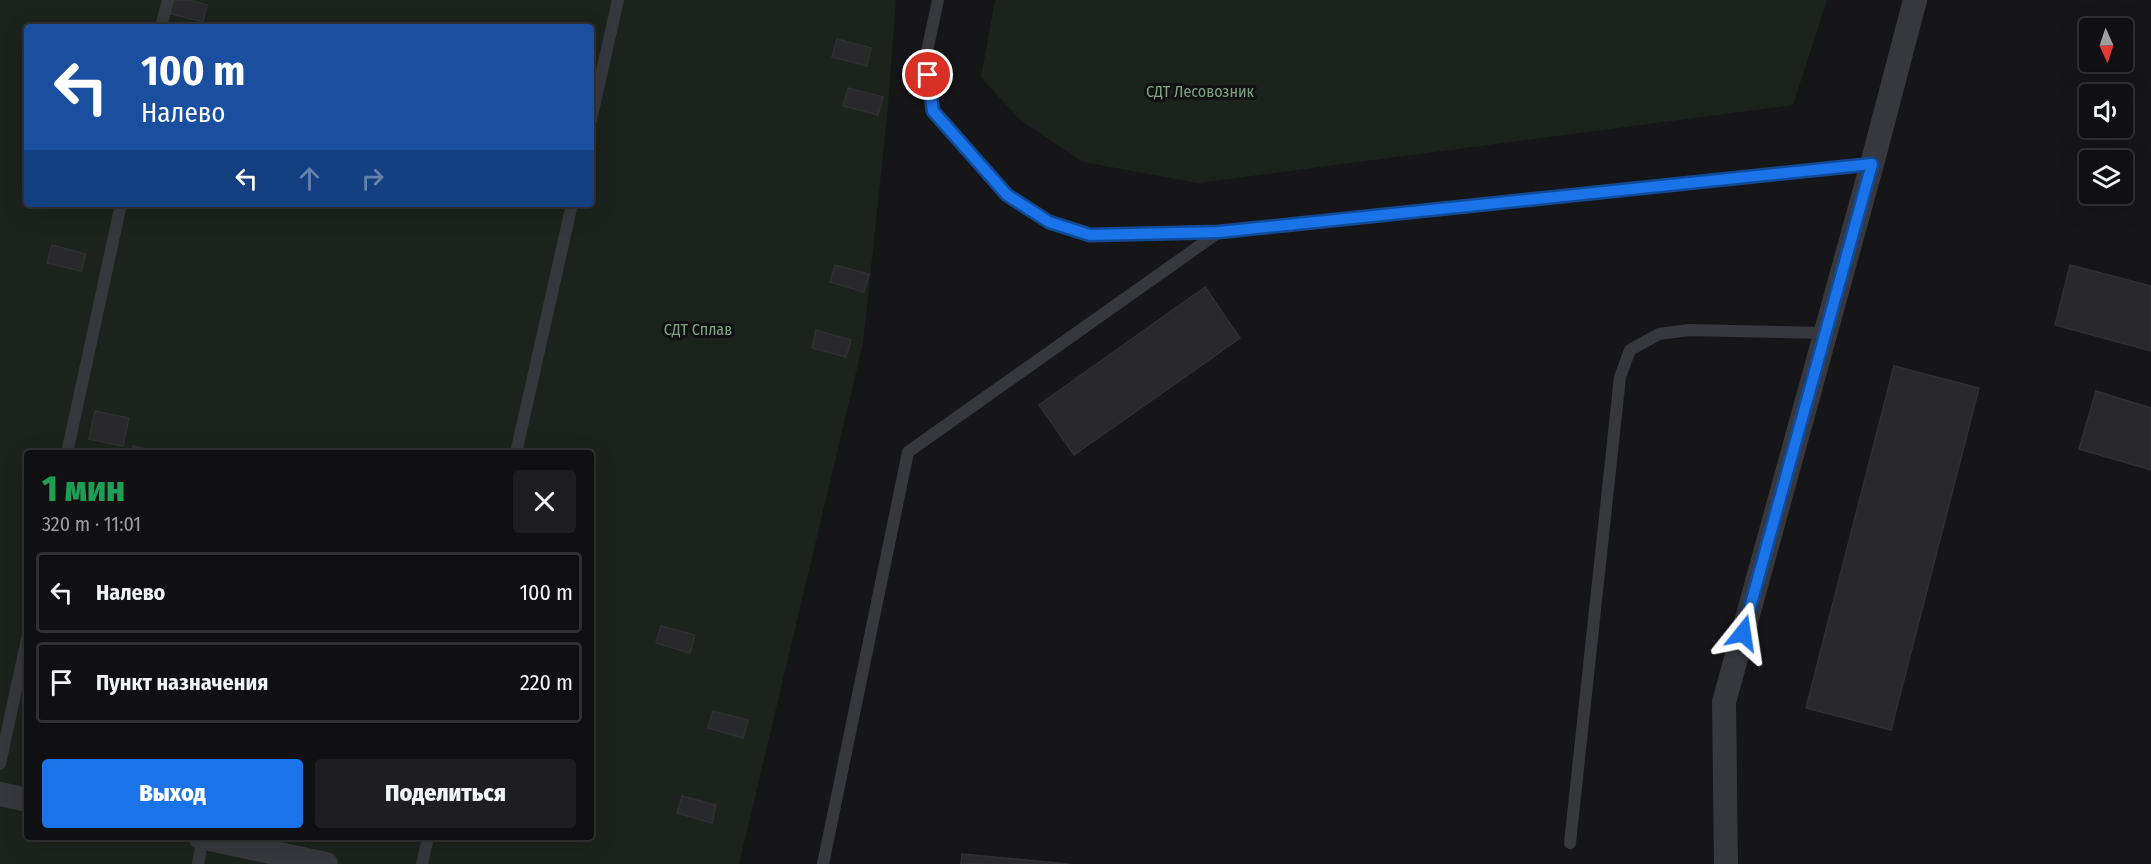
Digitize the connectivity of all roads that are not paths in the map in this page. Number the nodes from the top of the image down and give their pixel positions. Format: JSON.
{"nodes":[{"id":1,"x":168,"y":0,"type":"edge"},
{"id":2,"x":618,"y":0,"type":"edge"},
{"id":3,"x":938,"y":0,"type":"edge"},
{"id":4,"x":1915,"y":0,"type":"edge"},
{"id":5,"x":162,"y":24,"type":"edge"},
{"id":6,"x":594,"y":107,"type":"edge"},
{"id":7,"x":1872,"y":164,"type":"junction"},
{"id":8,"x":120,"y":207,"type":"edge"},
{"id":9,"x":571,"y":207,"type":"edge"},
{"id":10,"x":1219,"y":232,"type":"junction"},
{"id":11,"x":1826,"y":333,"type":"junction"},
{"id":12,"x":68,"y":450,"type":"edge"},
{"id":13,"x":517,"y":450,"type":"edge"},
{"id":14,"x":24,"y":653,"type":"edge"},
{"id":15,"x":0,"y":764,"type":"edge"},
{"id":16,"x":0,"y":794,"type":"edge"},
{"id":17,"x":24,"y":799,"type":"edge"},
{"id":18,"x":202,"y":840,"type":"edge"},
{"id":19,"x":216,"y":840,"type":"edge"},
{"id":20,"x":427,"y":840,"type":"edge"},
{"id":21,"x":1570,"y":843,"type":"dead end"},
{"id":22,"x":198,"y":864,"type":"edge"},
{"id":23,"x":326,"y":864,"type":"edge"},
{"id":24,"x":422,"y":864,"type":"edge"},
{"id":25,"x":824,"y":864,"type":"edge"},
{"id":26,"x":1726,"y":864,"type":"edge"}],
"edges":[{"from":1,"to":5,"type":"lane"},
{"from":2,"to":6,"type":"lane"},
{"from":3,"to":10,"type":"lane"},
{"from":4,"to":7,"type":"street"},
{"from":7,"to":10,"type":"lane"},
{"from":7,"to":11,"type":"street"},
{"from":8,"to":12,"type":"lane"},
{"from":9,"to":13,"type":"lane"},
{"from":10,"to":25,"type":"lane"},
{"from":11,"to":21,"type":"lane"},
{"from":11,"to":26,"type":"street"},
{"from":14,"to":15,"type":"lane"},
{"from":16,"to":17,"type":"street"},
{"from":18,"to":22,"type":"lane"},
{"from":19,"to":23,"type":"street"},
{"from":20,"to":24,"type":"lane"}]}
